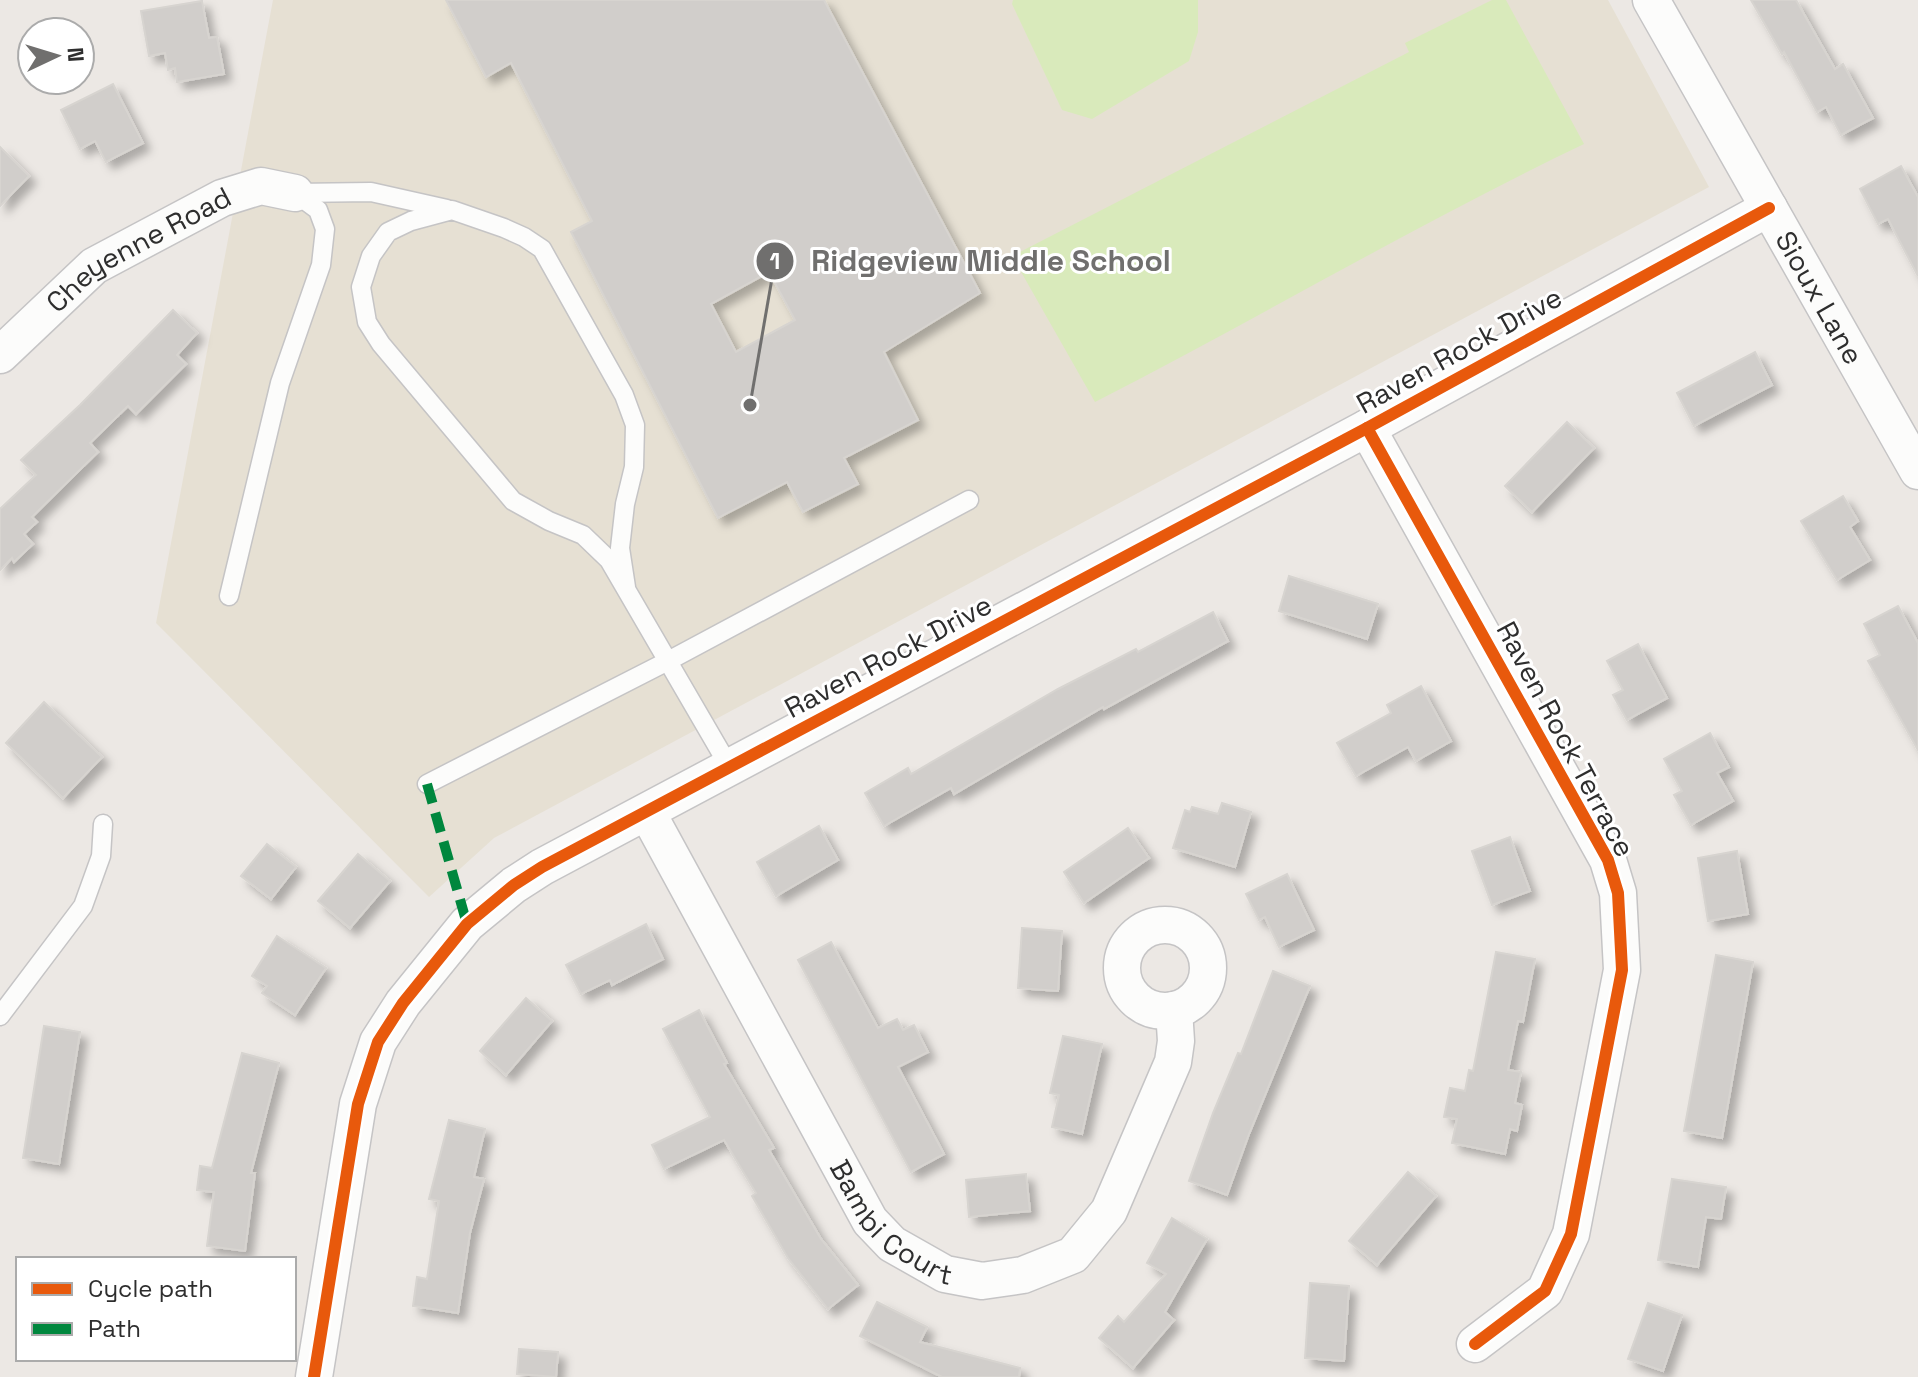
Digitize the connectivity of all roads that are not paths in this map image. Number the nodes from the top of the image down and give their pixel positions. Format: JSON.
{"nodes":[{"id":1,"x":1651,"y":0,"type":"edge"},
{"id":2,"x":295,"y":193,"type":"junction"},
{"id":3,"x":1769,"y":208,"type":"junction"},
{"id":4,"x":452,"y":210,"type":"junction"},
{"id":5,"x":0,"y":355,"type":"edge"},
{"id":6,"x":1367,"y":428,"type":"junction"},
{"id":7,"x":1918,"y":471,"type":"edge"},
{"id":8,"x":969,"y":500,"type":"dead end"},
{"id":9,"x":626,"y":587,"type":"junction"},
{"id":10,"x":229,"y":596,"type":"dead end"},
{"id":11,"x":668,"y":661,"type":"junction"},
{"id":12,"x":730,"y":768,"type":"junction"},
{"id":13,"x":427,"y":784,"type":"dead end"},
{"id":14,"x":647,"y":812,"type":"junction"},
{"id":15,"x":103,"y":824,"type":"dead end"},
{"id":16,"x":1174,"y":1010,"type":"dead end"},
{"id":17,"x":0,"y":1016,"type":"edge"},
{"id":18,"x":1475,"y":1344,"type":"dead end"},
{"id":19,"x":314,"y":1377,"type":"edge"}],
"edges":[{"from":1,"to":3,"type":"street","name":"Sioux Lane"},
{"from":2,"to":4,"type":"lane"},
{"from":2,"to":5,"type":"street","name":"Cheyenne Road"},
{"from":2,"to":10,"type":"lane"},
{"from":3,"to":6,"type":"street","name":"Raven Rock Drive"},
{"from":3,"to":7,"type":"street","name":"Sioux Lane"},
{"from":4,"to":9,"type":"lane"},
{"from":4,"to":9,"type":"lane"},
{"from":6,"to":12,"type":"street","name":"Raven Rock Drive"},
{"from":6,"to":18,"type":"street","name":"Raven Rock Terrace"},
{"from":8,"to":11,"type":"lane"},
{"from":9,"to":11,"type":"lane"},
{"from":11,"to":12,"type":"lane"},
{"from":11,"to":13,"type":"lane"},
{"from":12,"to":14,"type":"street","name":"Raven Rock Drive"},
{"from":14,"to":16,"type":"street","name":"Bambi Court"},
{"from":14,"to":19,"type":"street","name":"Raven Rock Drive"},
{"from":15,"to":17,"type":"lane"}]}
